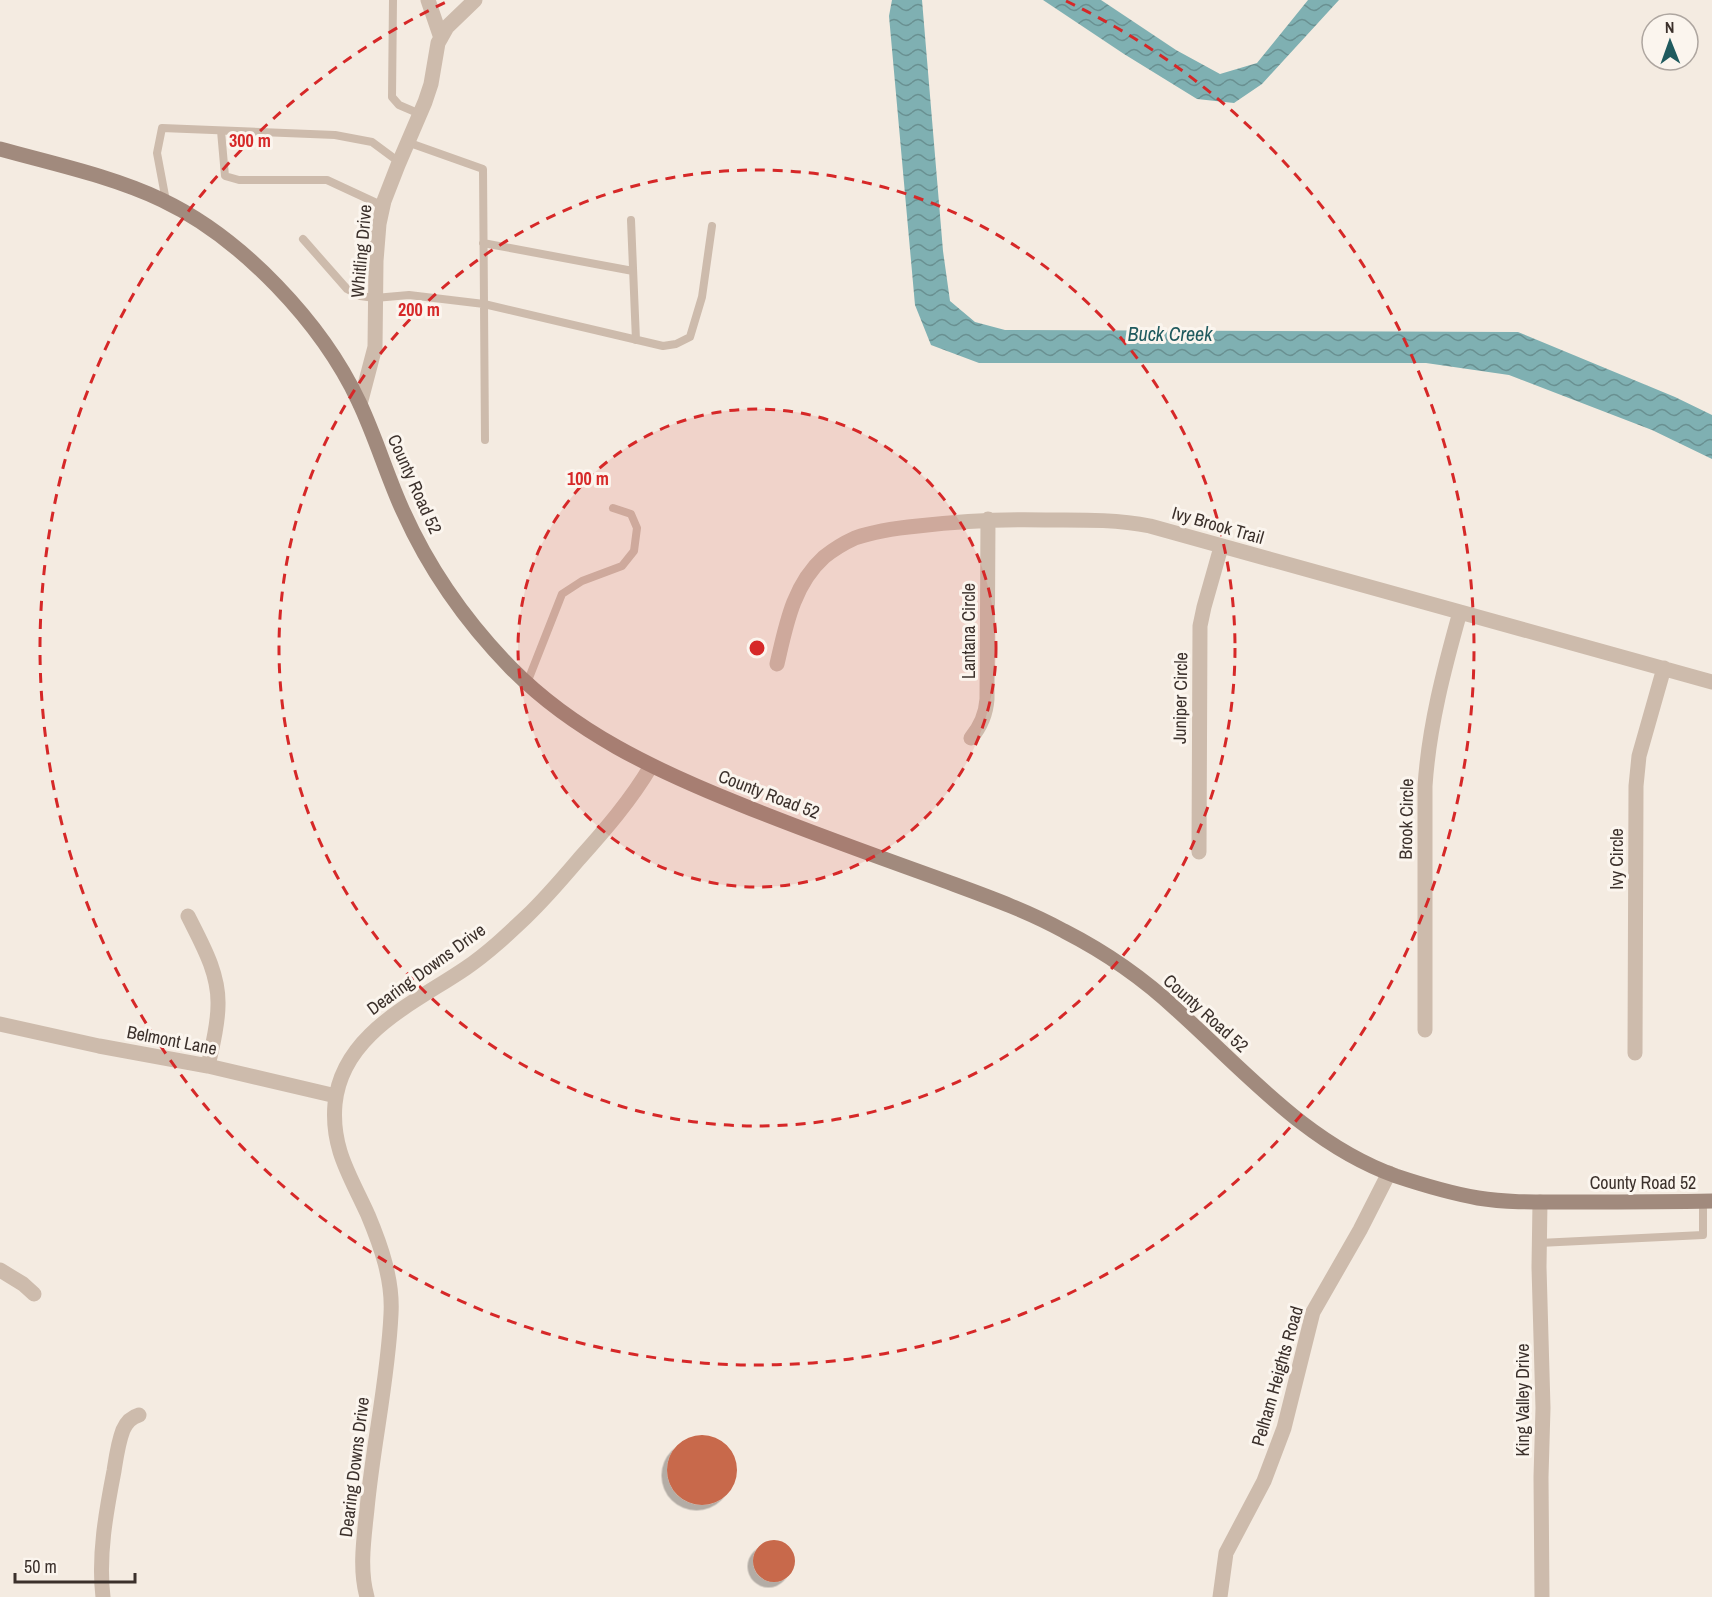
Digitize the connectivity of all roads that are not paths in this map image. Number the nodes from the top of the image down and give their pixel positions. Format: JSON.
{"nodes":[{"id":1,"x":393,"y":0,"type":"edge"},
{"id":2,"x":428,"y":0,"type":"edge"},
{"id":3,"x":475,"y":0,"type":"edge"},
{"id":4,"x":441,"y":38,"type":"junction"},
{"id":5,"x":420,"y":114,"type":"junction"},
{"id":6,"x":221,"y":131,"type":"junction"},
{"id":7,"x":407,"y":142,"type":"junction"},
{"id":8,"x":0,"y":149,"type":"edge"},
{"id":9,"x":399,"y":162,"type":"junction"},
{"id":10,"x":166,"y":202,"type":"junction"},
{"id":11,"x":383,"y":206,"type":"junction"},
{"id":12,"x":631,"y":220,"type":"dead end"},
{"id":13,"x":711,"y":226,"type":"dead end"},
{"id":14,"x":303,"y":239,"type":"dead end"},
{"id":15,"x":483,"y":243,"type":"junction"},
{"id":16,"x":633,"y":271,"type":"junction"},
{"id":17,"x":375,"y":298,"type":"junction"},
{"id":18,"x":484,"y":304,"type":"junction"},
{"id":19,"x":636,"y":340,"type":"junction"},
{"id":20,"x":360,"y":404,"type":"junction"},
{"id":21,"x":485,"y":440,"type":"dead end"},
{"id":22,"x":613,"y":508,"type":"dead end"},
{"id":23,"x":988,"y":519,"type":"junction"},
{"id":24,"x":1221,"y":547,"type":"junction"},
{"id":25,"x":1460,"y":612,"type":"junction"},
{"id":26,"x":777,"y":664,"type":"dead end"},
{"id":27,"x":1664,"y":668,"type":"junction"},
{"id":28,"x":527,"y":682,"type":"junction"},
{"id":29,"x":1712,"y":682,"type":"edge"},
{"id":30,"x":971,"y":738,"type":"dead end"},
{"id":31,"x":651,"y":766,"type":"junction"},
{"id":32,"x":1199,"y":852,"type":"dead end"},
{"id":33,"x":188,"y":916,"type":"dead end"},
{"id":34,"x":0,"y":1024,"type":"edge"},
{"id":35,"x":1425,"y":1030,"type":"dead end"},
{"id":36,"x":1635,"y":1053,"type":"dead end"},
{"id":37,"x":208,"y":1066,"type":"junction"},
{"id":38,"x":336,"y":1095,"type":"junction"},
{"id":39,"x":1389,"y":1173,"type":"junction"},
{"id":40,"x":1707,"y":1201,"type":"edge"},
{"id":41,"x":1540,"y":1202,"type":"junction"},
{"id":42,"x":1708,"y":1235,"type":"edge"},
{"id":43,"x":1539,"y":1243,"type":"junction"},
{"id":44,"x":0,"y":1270,"type":"edge"},
{"id":45,"x":34,"y":1294,"type":"dead end"},
{"id":46,"x":139,"y":1415,"type":"dead end"},
{"id":47,"x":103,"y":1597,"type":"edge"},
{"id":48,"x":367,"y":1597,"type":"edge"},
{"id":49,"x":1220,"y":1597,"type":"edge"},
{"id":50,"x":1542,"y":1597,"type":"edge"}],
"edges":[{"from":1,"to":5,"type":"lane"},
{"from":2,"to":4,"type":"street"},
{"from":3,"to":4,"type":"street"},
{"from":4,"to":5,"type":"street","name":"Whitling Drive"},
{"from":5,"to":7,"type":"street","name":"Whitling Drive"},
{"from":6,"to":9,"type":"lane"},
{"from":6,"to":10,"type":"lane"},
{"from":6,"to":11,"type":"lane"},
{"from":7,"to":9,"type":"street","name":"Whitling Drive"},
{"from":7,"to":15,"type":"lane"},
{"from":8,"to":10,"type":"street","name":"County Road 52"},
{"from":9,"to":11,"type":"street","name":"Whitling Drive"},
{"from":10,"to":20,"type":"street","name":"County Road 52"},
{"from":11,"to":17,"type":"street","name":"Whitling Drive"},
{"from":12,"to":16,"type":"lane"},
{"from":13,"to":19,"type":"lane"},
{"from":14,"to":17,"type":"lane"},
{"from":15,"to":16,"type":"lane"},
{"from":15,"to":18,"type":"lane"},
{"from":16,"to":19,"type":"lane"},
{"from":17,"to":18,"type":"lane"},
{"from":17,"to":20,"type":"street","name":"Whitling Drive"},
{"from":18,"to":19,"type":"lane"},
{"from":18,"to":21,"type":"lane"},
{"from":20,"to":28,"type":"street","name":"County Road 52"},
{"from":22,"to":28,"type":"lane"},
{"from":23,"to":24,"type":"street","name":"Ivy Brook Trail"},
{"from":23,"to":26,"type":"street","name":"Ivy Brook Trail"},
{"from":23,"to":30,"type":"street","name":"Lantana Circle"},
{"from":24,"to":25,"type":"street","name":"Ivy Brook Trail"},
{"from":24,"to":32,"type":"street","name":"Juniper Circle"},
{"from":25,"to":27,"type":"street","name":"Ivy Brook Trail"},
{"from":25,"to":35,"type":"street","name":"Brook Circle"},
{"from":27,"to":29,"type":"street","name":"Ivy Brook Trail"},
{"from":27,"to":36,"type":"street","name":"Ivy Circle"},
{"from":28,"to":31,"type":"street","name":"County Road 52"},
{"from":31,"to":38,"type":"street","name":"Dearing Downs Drive"},
{"from":31,"to":39,"type":"street","name":"County Road 52"},
{"from":33,"to":37,"type":"street"},
{"from":34,"to":37,"type":"street","name":"Belmont Lane"},
{"from":37,"to":38,"type":"street","name":"Belmont Lane"},
{"from":38,"to":48,"type":"street","name":"Dearing Downs Drive"},
{"from":39,"to":41,"type":"street","name":"County Road 52"},
{"from":39,"to":49,"type":"street","name":"Pelham Heights Road"},
{"from":40,"to":41,"type":"street","name":"County Road 52"},
{"from":40,"to":42,"type":"lane"},
{"from":41,"to":43,"type":"street","name":"King Valley Drive"},
{"from":42,"to":43,"type":"lane"},
{"from":43,"to":50,"type":"street","name":"King Valley Drive"},
{"from":44,"to":45,"type":"street"},
{"from":46,"to":47,"type":"street"}]}
